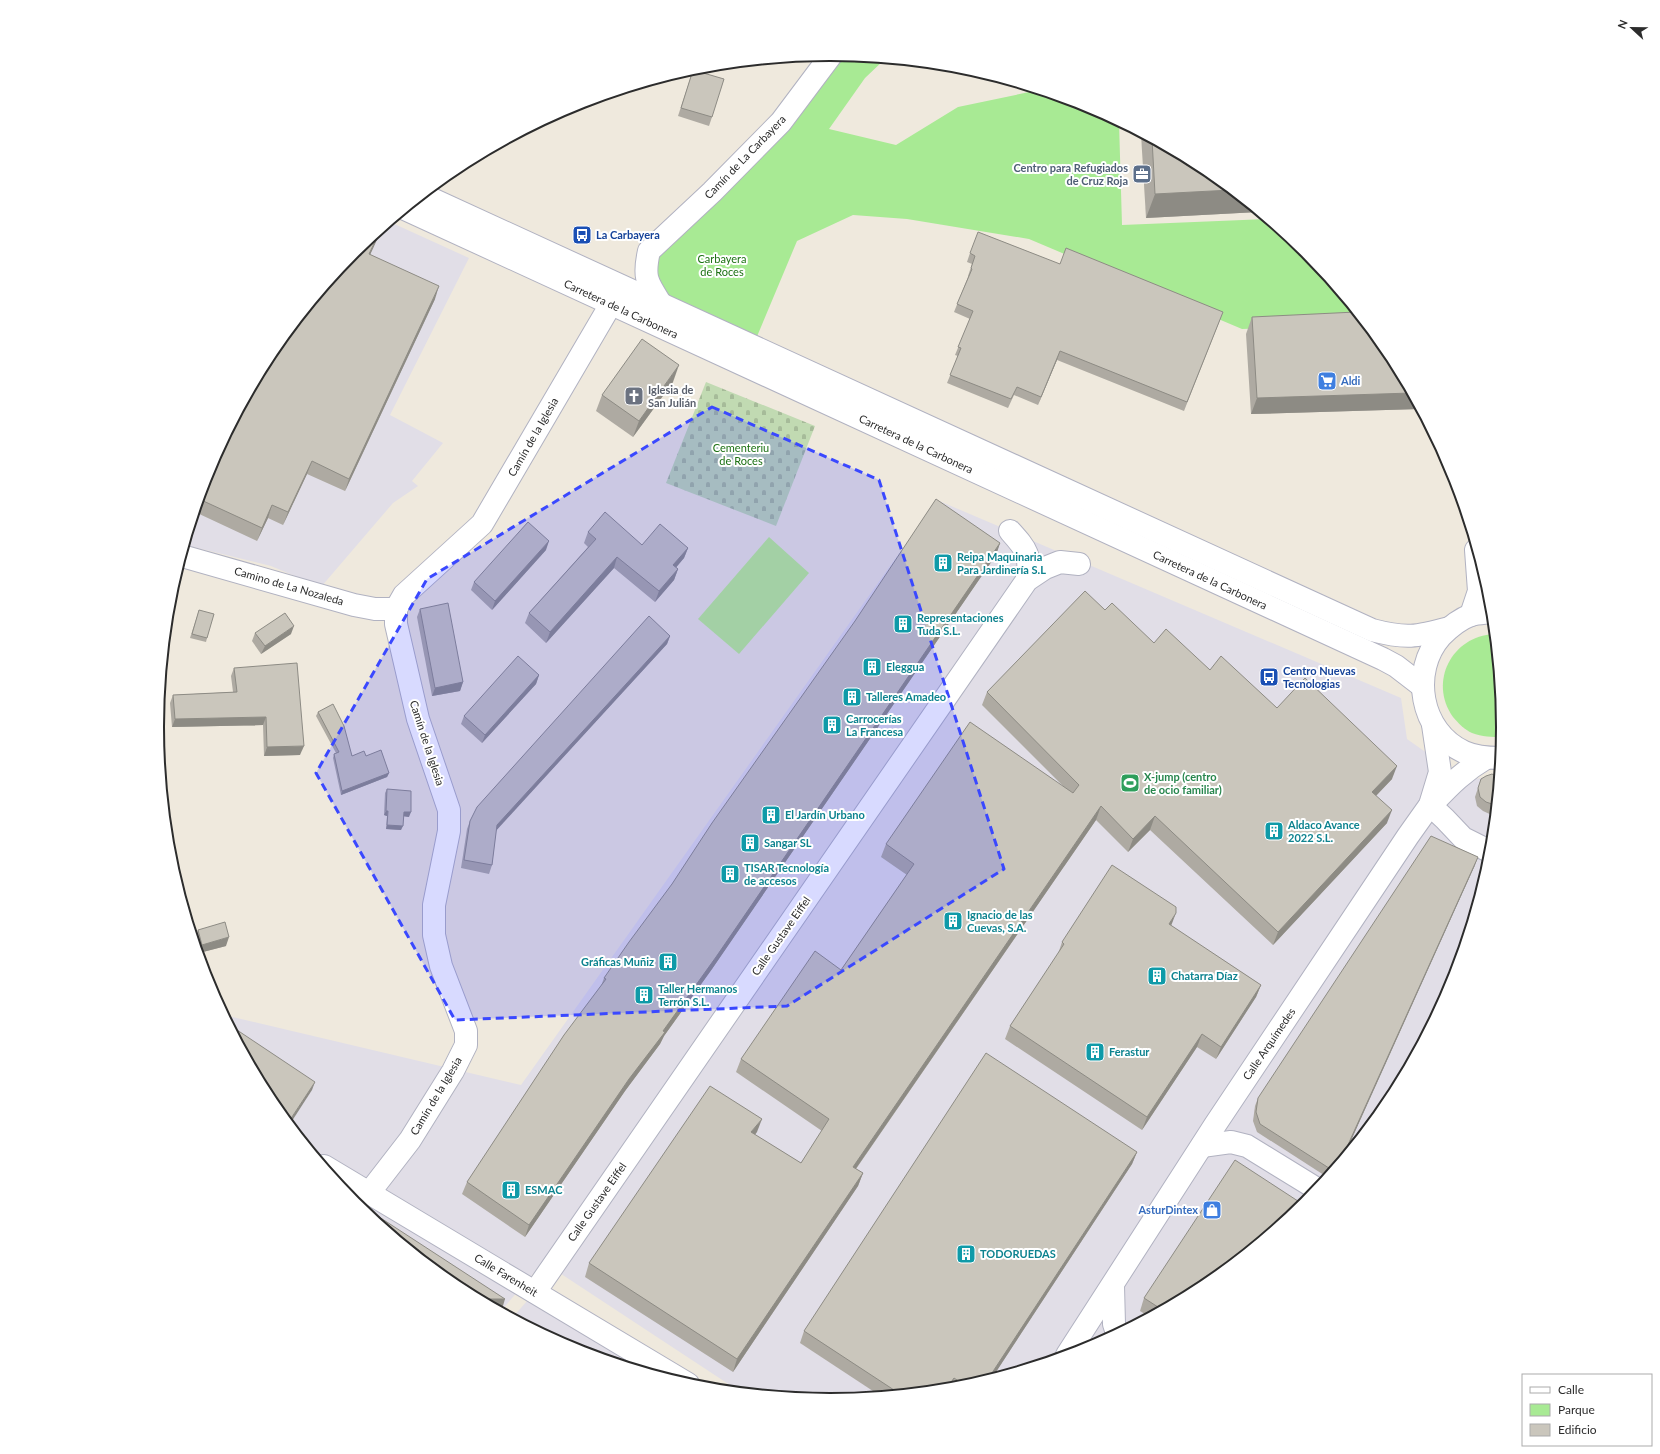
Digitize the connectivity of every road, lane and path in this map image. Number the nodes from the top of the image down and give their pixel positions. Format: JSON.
{"nodes":[{"id":1,"x":827,"y":61,"type":"edge"},
{"id":2,"x":428,"y":197,"type":"edge"},
{"id":3,"x":410,"y":211,"type":"edge"},
{"id":4,"x":611,"y":304,"type":"junction"},
{"id":5,"x":661,"y":304,"type":"junction"},
{"id":6,"x":1010,"y":531,"type":"dead end"},
{"id":7,"x":186,"y":557,"type":"edge"},
{"id":8,"x":1079,"y":564,"type":"dead end"},
{"id":9,"x":1478,"y":575,"type":"edge"},
{"id":10,"x":1027,"y":580,"type":"junction"},
{"id":11,"x":396,"y":609,"type":"junction"},
{"id":12,"x":1481,"y":614,"type":"edge"},
{"id":13,"x":1449,"y":628,"type":"junction"},
{"id":14,"x":1422,"y":686,"type":"junction"},
{"id":15,"x":1433,"y":725,"type":"junction"},
{"id":16,"x":1493,"y":758,"type":"edge"},
{"id":17,"x":1430,"y":805,"type":"junction"},
{"id":18,"x":1484,"y":849,"type":"edge"},
{"id":19,"x":1232,"y":1100,"type":"junction"},
{"id":20,"x":1202,"y":1146,"type":"junction"},
{"id":21,"x":1247,"y":1146,"type":"junction"},
{"id":22,"x":335,"y":1173,"type":"edge"},
{"id":23,"x":1312,"y":1186,"type":"edge"},
{"id":24,"x":369,"y":1193,"type":"junction"},
{"id":25,"x":1112,"y":1286,"type":"junction"},
{"id":26,"x":535,"y":1292,"type":"junction"},
{"id":27,"x":1088,"y":1324,"type":"junction"},
{"id":28,"x":1115,"y":1328,"type":"edge"},
{"id":29,"x":1102,"y":1334,"type":"edge"},
{"id":30,"x":1073,"y":1347,"type":"edge"},
{"id":31,"x":669,"y":1373,"type":"edge"}],
"edges":[{"from":1,"to":5,"type":"street","name":"Camín de La Carbayera"},
{"from":2,"to":5,"type":"street","name":"Carretera de la Carbonera"},
{"from":3,"to":4,"type":"street","name":"Carretera de la Carbonera"},
{"from":4,"to":11,"type":"street","name":"Camín de la Iglesia"},
{"from":4,"to":14,"type":"street","name":"Carretera de la Carbonera"},
{"from":5,"to":13,"type":"street","name":"Carretera de la Carbonera"},
{"from":6,"to":10,"type":"street","name":"Calle Gustave Eiffel"},
{"from":7,"to":11,"type":"street","name":"Camino de La Nozaleda"},
{"from":8,"to":10,"type":"street","name":"Calle Gustave Eiffel"},
{"from":9,"to":12,"type":"street"},
{"from":10,"to":26,"type":"street","name":"Calle Gustave Eiffel"},
{"from":11,"to":24,"type":"street","name":"Camín de la Iglesia"},
{"from":12,"to":13,"type":"street"},
{"from":13,"to":14,"type":"street"},
{"from":14,"to":15,"type":"street","name":"Calle Arquímedes"},
{"from":15,"to":16,"type":"street"},
{"from":15,"to":17,"type":"street","name":"Calle Arquímedes"},
{"from":16,"to":17,"type":"street"},
{"from":17,"to":18,"type":"street"},
{"from":17,"to":19,"type":"street","name":"Calle Arquímedes"},
{"from":19,"to":20,"type":"street","name":"Calle Arquímedes"},
{"from":19,"to":21,"type":"street"},
{"from":20,"to":21,"type":"street"},
{"from":20,"to":25,"type":"street","name":"Calle Arquímedes"},
{"from":21,"to":23,"type":"street"},
{"from":22,"to":24,"type":"street","name":"Calle Farenheit"},
{"from":24,"to":26,"type":"street","name":"Calle Farenheit"},
{"from":25,"to":27,"type":"street","name":"Calle Arquímedes"},
{"from":25,"to":28,"type":"street"},
{"from":26,"to":31,"type":"street","name":"Calle Farenheit"},
{"from":27,"to":29,"type":"street"},
{"from":27,"to":30,"type":"street","name":"Calle Arquímedes"}]}
